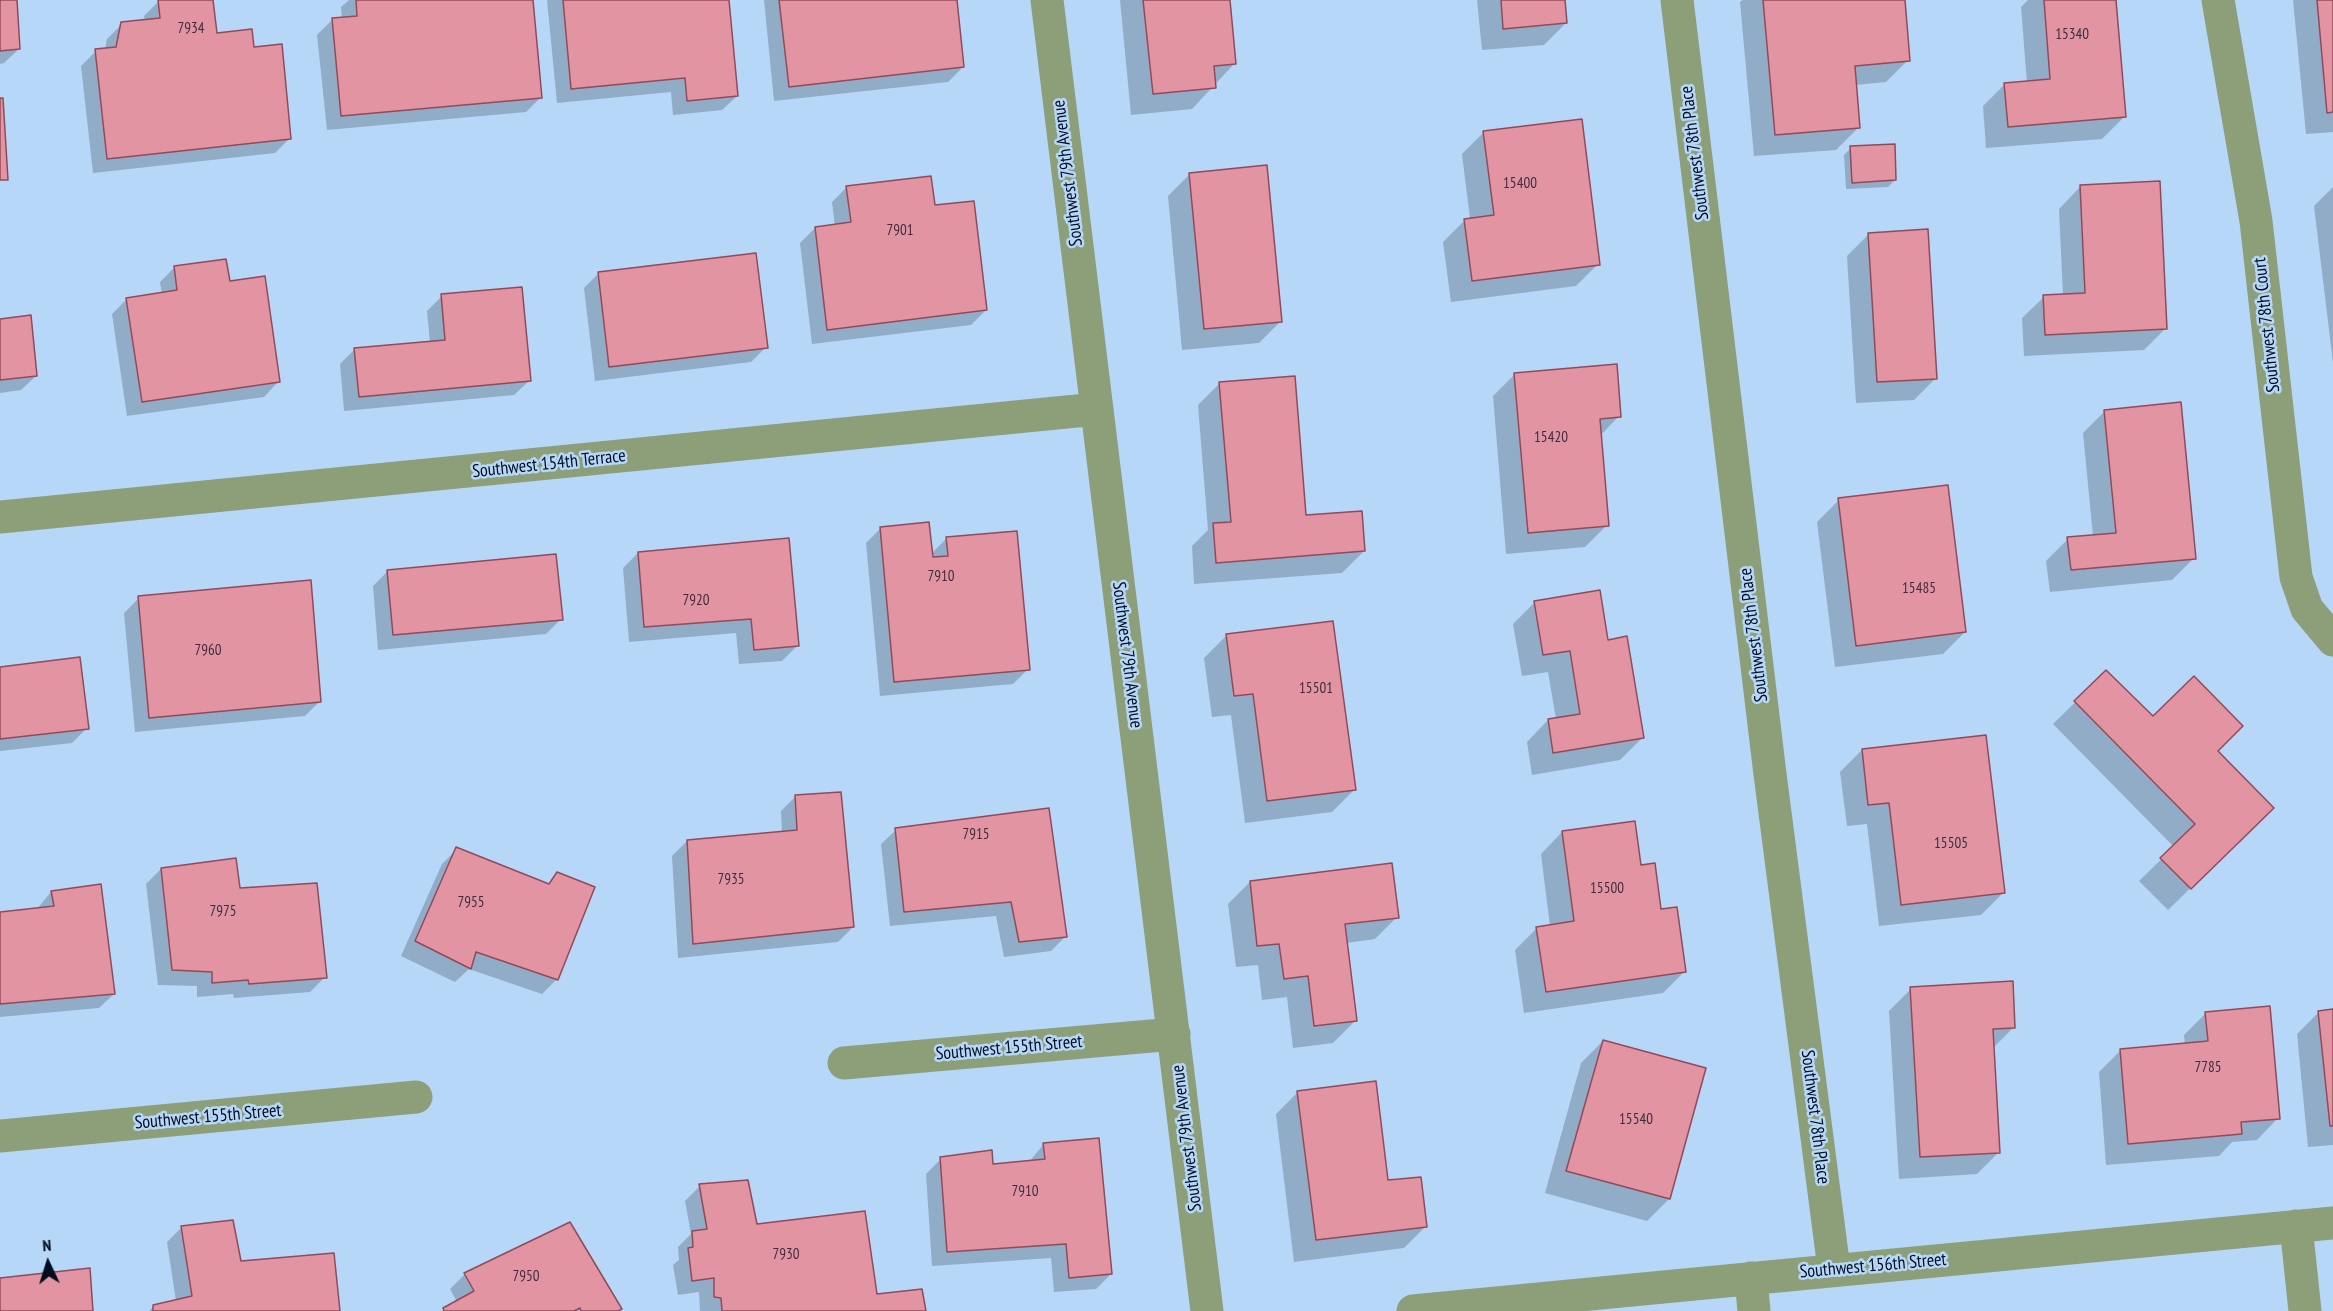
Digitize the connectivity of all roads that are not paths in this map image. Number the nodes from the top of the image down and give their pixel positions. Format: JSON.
{"nodes":[{"id":1,"x":1047,"y":0,"type":"edge"},
{"id":2,"x":1677,"y":0,"type":"edge"},
{"id":3,"x":2218,"y":0,"type":"edge"},
{"id":4,"x":1097,"y":409,"type":"junction"},
{"id":5,"x":0,"y":518,"type":"edge"},
{"id":6,"x":2333,"y":640,"type":"edge"},
{"id":7,"x":1174,"y":1034,"type":"junction"},
{"id":8,"x":844,"y":1063,"type":"dead end"},
{"id":9,"x":416,"y":1097,"type":"dead end"},
{"id":10,"x":0,"y":1136,"type":"edge"},
{"id":11,"x":2333,"y":1223,"type":"edge"},
{"id":12,"x":2296,"y":1226,"type":"junction"},
{"id":13,"x":1834,"y":1269,"type":"junction"},
{"id":14,"x":1751,"y":1278,"type":"junction"},
{"id":15,"x":1207,"y":1311,"type":"edge"},
{"id":16,"x":1413,"y":1311,"type":"edge"},
{"id":17,"x":1754,"y":1311,"type":"edge"},
{"id":18,"x":2305,"y":1311,"type":"edge"}],
"edges":[{"from":1,"to":4,"type":"street","name":"Southwest 79th Avenue"},
{"from":2,"to":13,"type":"street","name":"Southwest 78th Place"},
{"from":3,"to":6,"type":"street","name":"Southwest 78th Court"},
{"from":4,"to":5,"type":"street","name":"Southwest 154th Terrace"},
{"from":4,"to":7,"type":"street","name":"Southwest 79th Avenue"},
{"from":7,"to":8,"type":"street","name":"Southwest 155th Street"},
{"from":7,"to":15,"type":"street","name":"Southwest 79th Avenue"},
{"from":9,"to":10,"type":"street","name":"Southwest 155th Street"},
{"from":11,"to":12,"type":"street","name":"Southwest 156th Street"},
{"from":12,"to":13,"type":"street","name":"Southwest 156th Street"},
{"from":12,"to":18,"type":"street"},
{"from":13,"to":14,"type":"street","name":"Southwest 156th Street"},
{"from":14,"to":16,"type":"street","name":"Southwest 156th Street"},
{"from":14,"to":17,"type":"street"}]}
